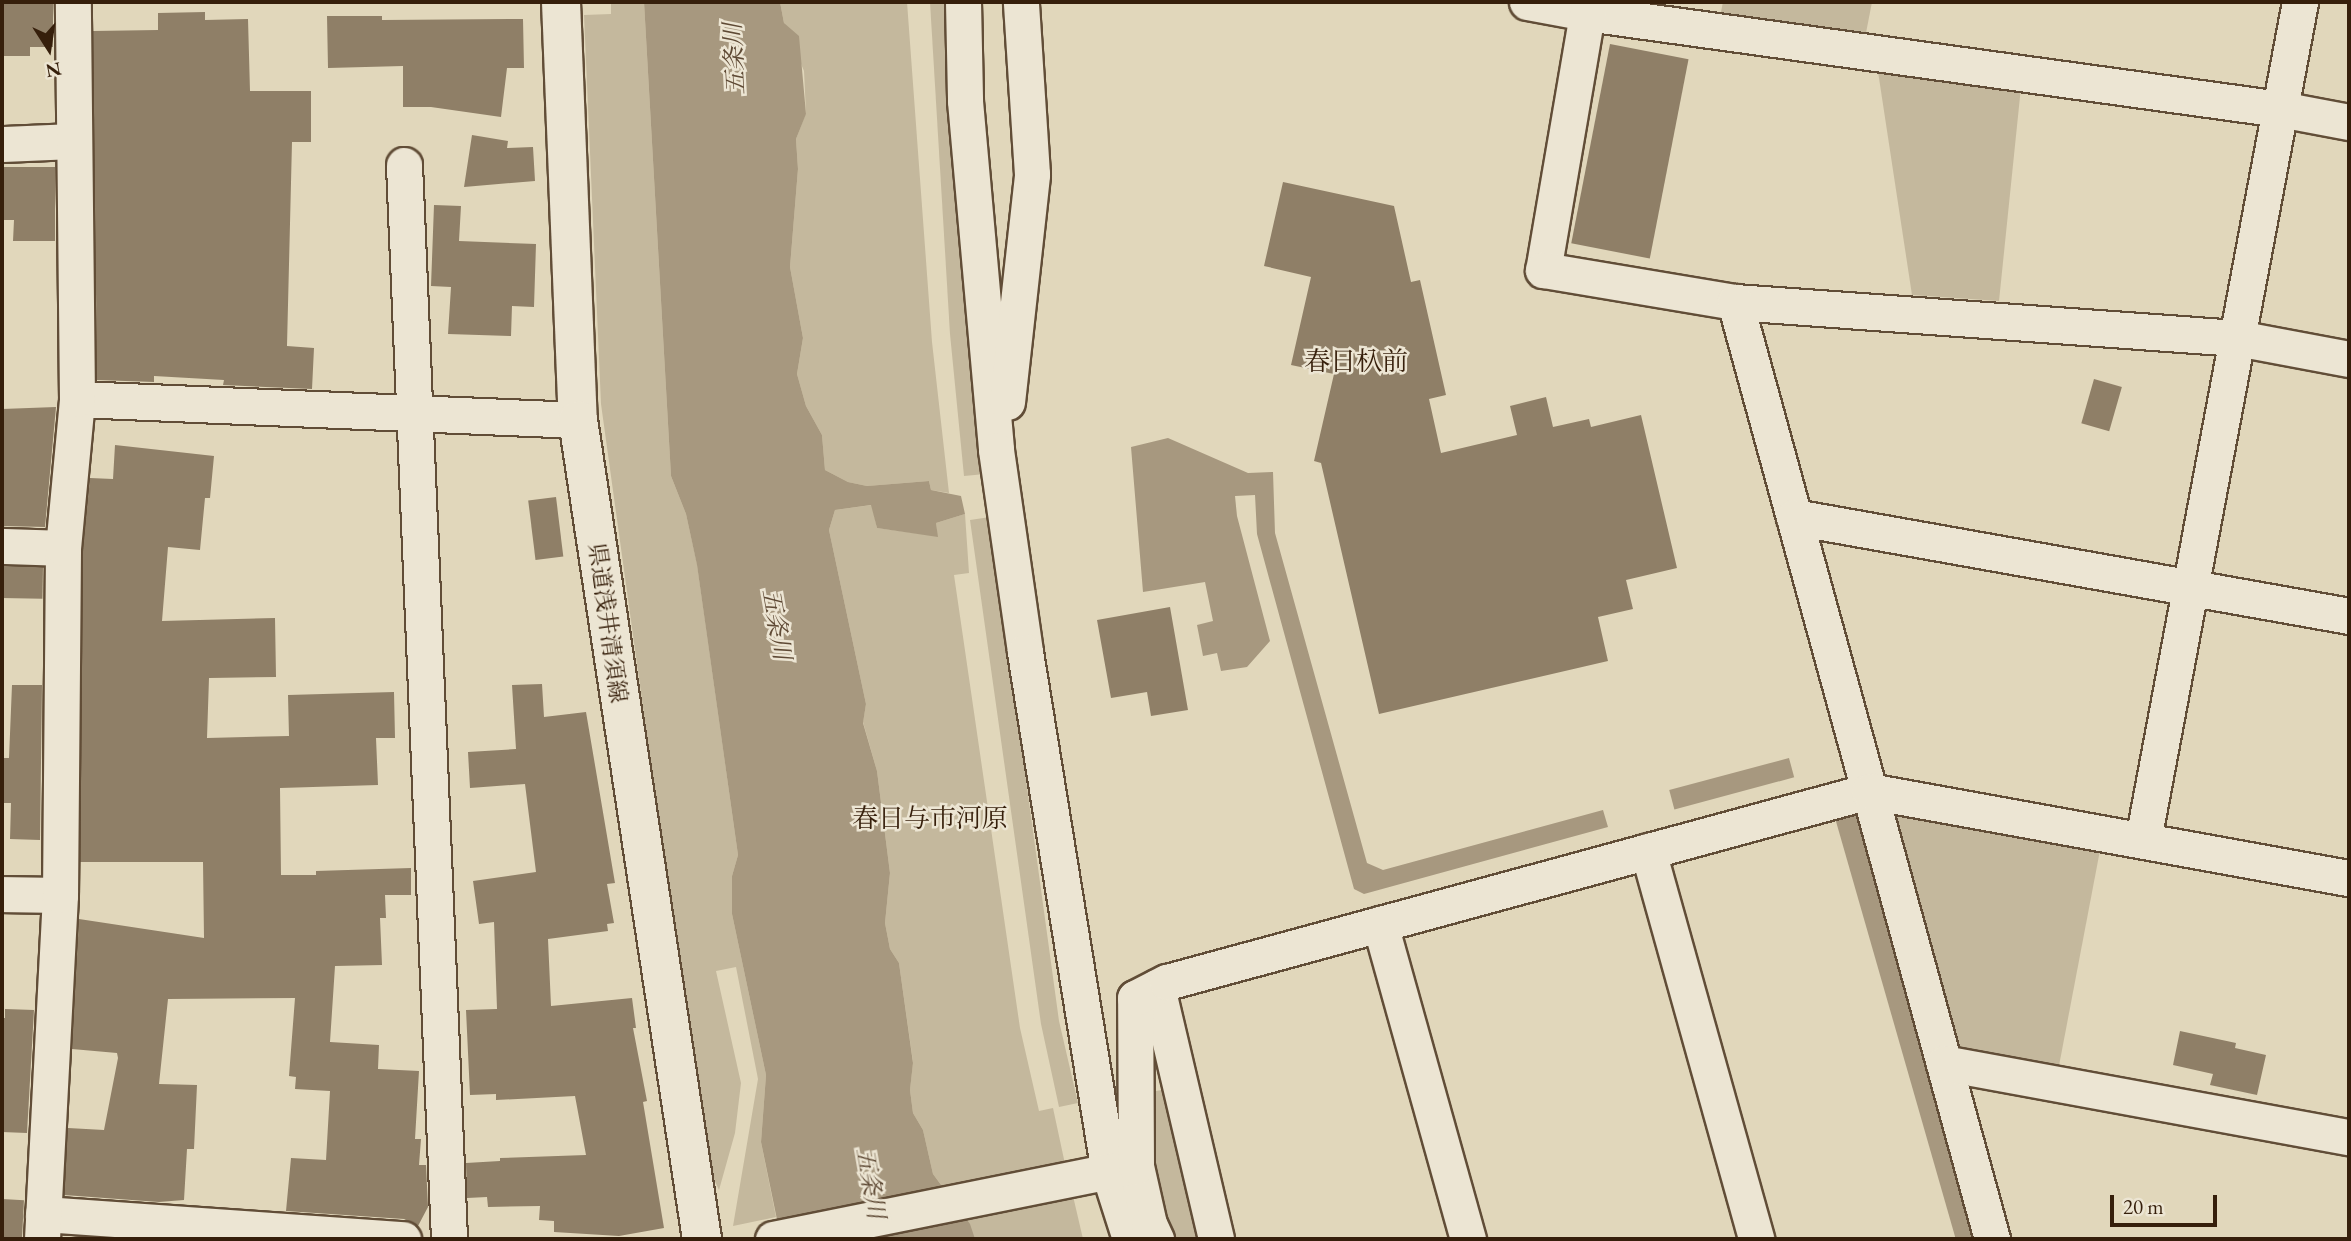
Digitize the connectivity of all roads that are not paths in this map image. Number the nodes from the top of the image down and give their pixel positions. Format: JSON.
{"nodes":[{"id":1,"x":73,"y":2,"type":"edge"},
{"id":2,"x":561,"y":2,"type":"edge"},
{"id":3,"x":963,"y":2,"type":"edge"},
{"id":4,"x":1021,"y":2,"type":"edge"},
{"id":5,"x":1527,"y":2,"type":"edge"},
{"id":6,"x":2300,"y":2,"type":"edge"},
{"id":7,"x":1588,"y":7,"type":"edge"},
{"id":8,"x":2280,"y":109,"type":"junction"},
{"id":9,"x":2349,"y":122,"type":"edge"},
{"id":10,"x":73,"y":141,"type":"junction"},
{"id":11,"x":2,"y":144,"type":"edge"},
{"id":12,"x":404,"y":165,"type":"dead end"},
{"id":13,"x":1735,"y":302,"type":"junction"},
{"id":14,"x":2237,"y":338,"type":"junction"},
{"id":15,"x":2349,"y":359,"type":"edge"},
{"id":16,"x":76,"y":399,"type":"junction"},
{"id":17,"x":414,"y":414,"type":"junction"},
{"id":18,"x":578,"y":420,"type":"junction"},
{"id":19,"x":996,"y":450,"type":"junction"},
{"id":20,"x":1794,"y":517,"type":"junction"},
{"id":21,"x":2,"y":546,"type":"edge"},
{"id":22,"x":63,"y":548,"type":"junction"},
{"id":23,"x":2190,"y":586,"type":"junction"},
{"id":24,"x":2349,"y":616,"type":"edge"},
{"id":25,"x":1869,"y":791,"type":"junction"},
{"id":26,"x":2143,"y":840,"type":"junction"},
{"id":27,"x":1648,"y":851,"type":"junction"},
{"id":28,"x":2349,"y":878,"type":"edge"},
{"id":29,"x":2,"y":894,"type":"edge"},
{"id":30,"x":60,"y":895,"type":"junction"},
{"id":31,"x":1380,"y":924,"type":"junction"},
{"id":32,"x":1157,"y":987,"type":"junction"},
{"id":33,"x":1944,"y":1063,"type":"junction"},
{"id":34,"x":2349,"y":1137,"type":"edge"},
{"id":35,"x":1112,"y":1172,"type":"junction"},
{"id":36,"x":42,"y":1227,"type":"edge"},
{"id":37,"x":279,"y":1235,"type":"edge"},
{"id":38,"x":403,"y":1239,"type":"edge"},
{"id":39,"x":449,"y":1239,"type":"edge"},
{"id":40,"x":702,"y":1239,"type":"edge"},
{"id":41,"x":773,"y":1239,"type":"edge"},
{"id":42,"x":1130,"y":1239,"type":"edge"},
{"id":43,"x":1156,"y":1239,"type":"edge"},
{"id":44,"x":1216,"y":1239,"type":"edge"},
{"id":45,"x":1468,"y":1239,"type":"edge"},
{"id":46,"x":1756,"y":1239,"type":"edge"},
{"id":47,"x":1992,"y":1239,"type":"edge"}],
"edges":[{"from":1,"to":10,"type":"street"},
{"from":2,"to":18,"type":"main road","name":"県道浅井清須線"},
{"from":3,"to":19,"type":"street"},
{"from":4,"to":19,"type":"street"},
{"from":5,"to":7,"type":"street"},
{"from":6,"to":8,"type":"street"},
{"from":7,"to":8,"type":"street"},
{"from":7,"to":13,"type":"street"},
{"from":8,"to":9,"type":"street"},
{"from":8,"to":14,"type":"street"},
{"from":10,"to":11,"type":"street"},
{"from":10,"to":16,"type":"street"},
{"from":12,"to":17,"type":"street"},
{"from":13,"to":14,"type":"street"},
{"from":13,"to":20,"type":"street"},
{"from":14,"to":15,"type":"street"},
{"from":14,"to":23,"type":"street"},
{"from":16,"to":17,"type":"street"},
{"from":16,"to":22,"type":"street"},
{"from":17,"to":18,"type":"street"},
{"from":17,"to":39,"type":"street"},
{"from":18,"to":40,"type":"main road","name":"県道浅井清須線"},
{"from":19,"to":35,"type":"street"},
{"from":20,"to":23,"type":"street"},
{"from":20,"to":25,"type":"street"},
{"from":21,"to":22,"type":"street"},
{"from":22,"to":30,"type":"street"},
{"from":23,"to":24,"type":"street"},
{"from":23,"to":26,"type":"street"},
{"from":25,"to":26,"type":"street"},
{"from":25,"to":27,"type":"street"},
{"from":25,"to":33,"type":"street"},
{"from":26,"to":28,"type":"street"},
{"from":27,"to":31,"type":"street"},
{"from":27,"to":46,"type":"street"},
{"from":29,"to":30,"type":"street"},
{"from":30,"to":36,"type":"street"},
{"from":31,"to":32,"type":"street"},
{"from":31,"to":45,"type":"street"},
{"from":32,"to":35,"type":"street"},
{"from":32,"to":44,"type":"street"},
{"from":33,"to":34,"type":"street"},
{"from":33,"to":47,"type":"street"},
{"from":35,"to":41,"type":"street"},
{"from":35,"to":42,"type":"street"},
{"from":35,"to":43,"type":"street"},
{"from":36,"to":37,"type":"street"},
{"from":37,"to":38,"type":"street"}]}
